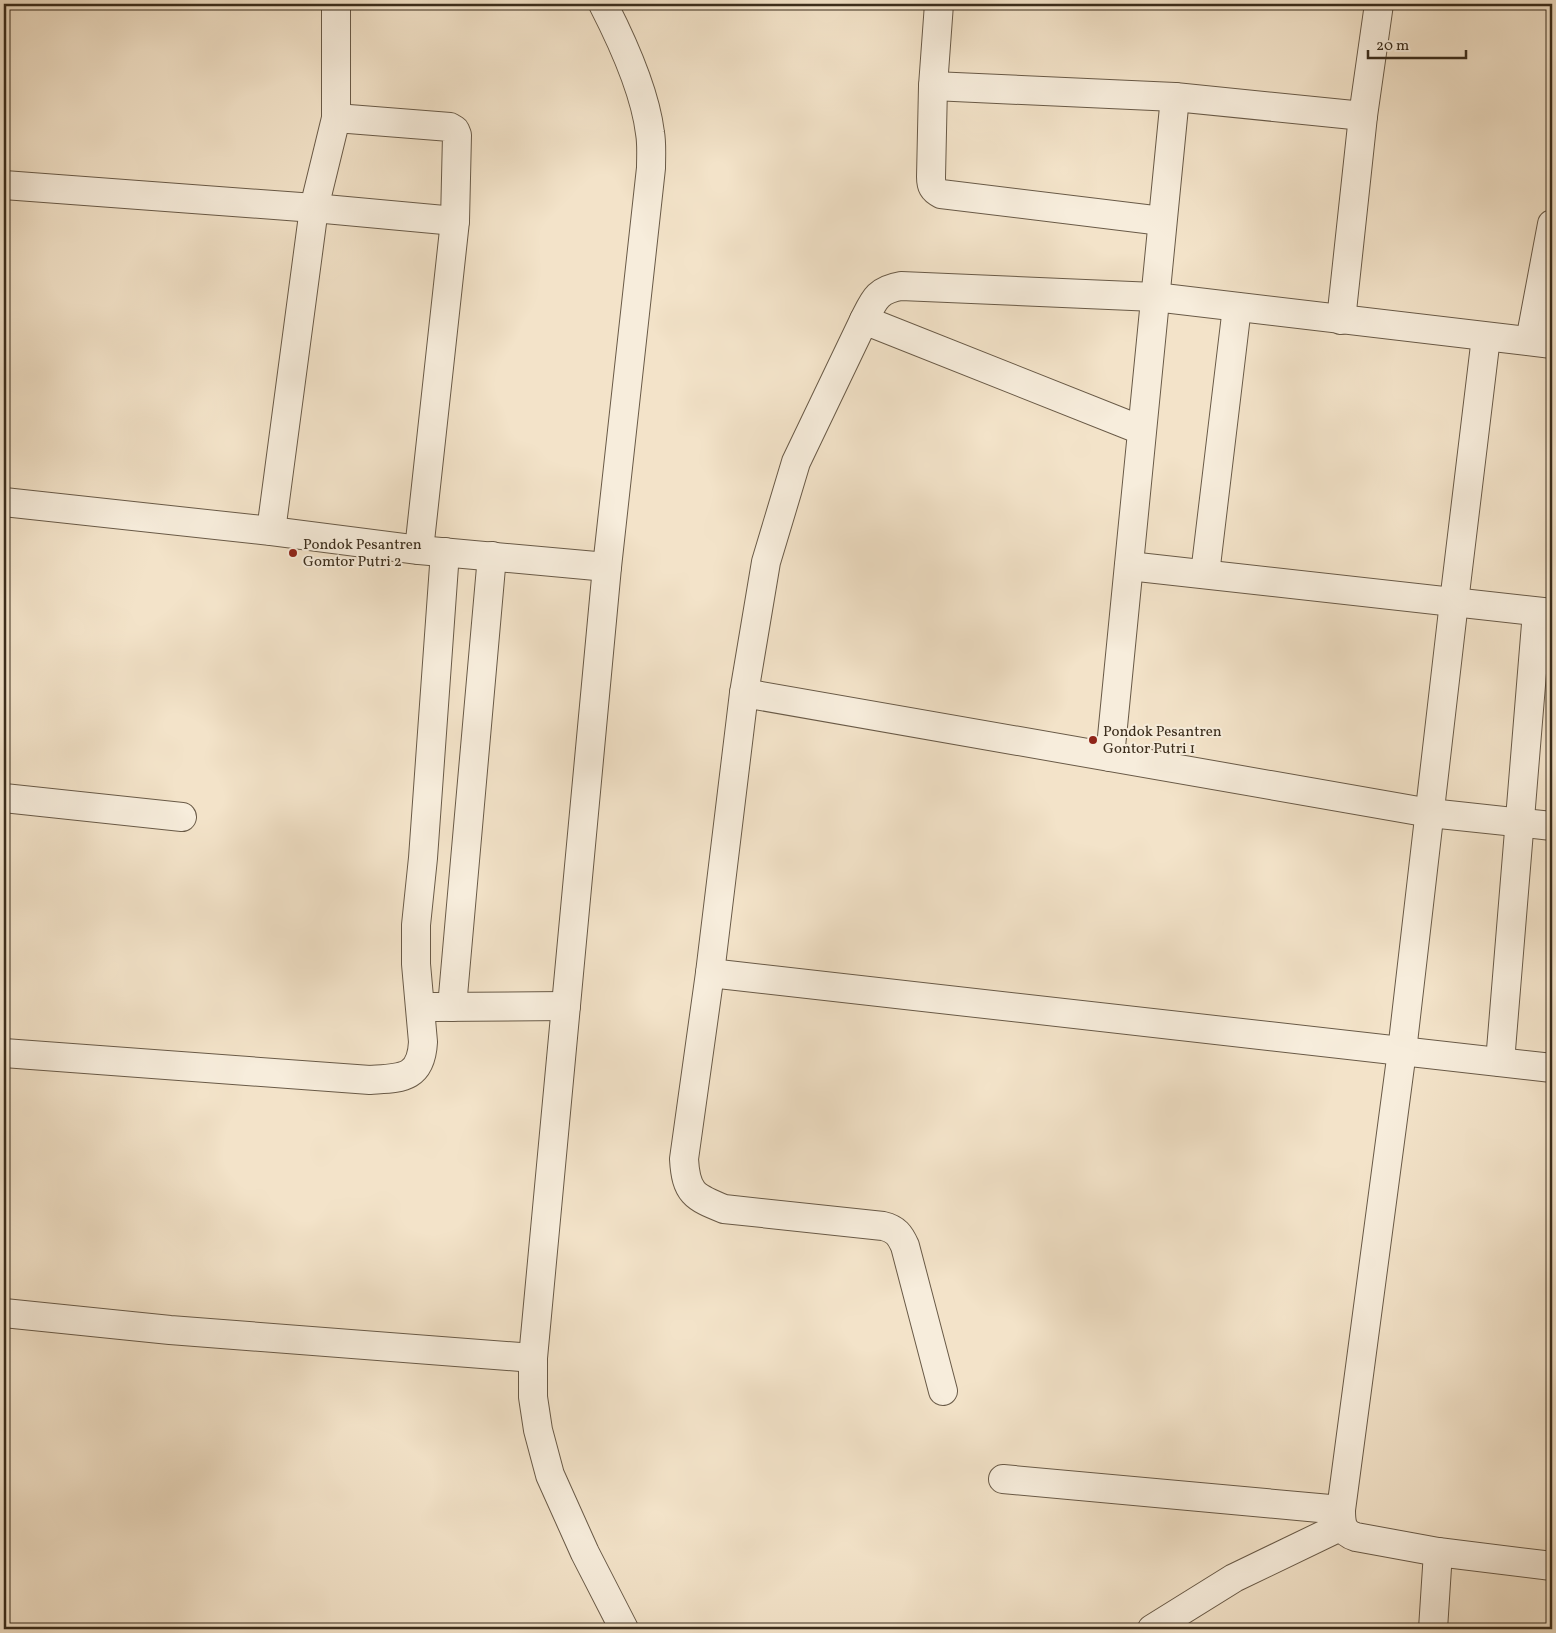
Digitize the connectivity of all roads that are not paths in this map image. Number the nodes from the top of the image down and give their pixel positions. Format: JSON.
{"nodes":[{"id":1,"x":336,"y":4,"type":"edge"},
{"id":2,"x":603,"y":4,"type":"edge"},
{"id":3,"x":939,"y":4,"type":"edge"},
{"id":4,"x":1379,"y":4,"type":"edge"},
{"id":5,"x":933,"y":86,"type":"junction"},
{"id":6,"x":1175,"y":97,"type":"junction"},
{"id":7,"x":1363,"y":116,"type":"junction"},
{"id":8,"x":336,"y":118,"type":"junction"},
{"id":9,"x":4,"y":185,"type":"edge"},
{"id":10,"x":314,"y":208,"type":"junction"},
{"id":11,"x":455,"y":221,"type":"junction"},
{"id":12,"x":1162,"y":221,"type":"junction"},
{"id":13,"x":1552,"y":224,"type":"edge"},
{"id":14,"x":1155,"y":297,"type":"junction"},
{"id":15,"x":1238,"y":307,"type":"junction"},
{"id":16,"x":864,"y":320,"type":"junction"},
{"id":17,"x":1341,"y":320,"type":"junction"},
{"id":18,"x":1486,"y":337,"type":"junction"},
{"id":19,"x":1541,"y":343,"type":"edge"},
{"id":20,"x":1141,"y":430,"type":"junction"},
{"id":21,"x":4,"y":502,"type":"edge"},
{"id":22,"x":271,"y":532,"type":"junction"},
{"id":23,"x":432,"y":551,"type":"junction"},
{"id":24,"x":492,"y":556,"type":"junction"},
{"id":25,"x":1128,"y":566,"type":"junction"},
{"id":26,"x":607,"y":567,"type":"junction"},
{"id":27,"x":1205,"y":574,"type":"junction"},
{"id":28,"x":1454,"y":602,"type":"junction"},
{"id":29,"x":1545,"y":612,"type":"edge"},
{"id":30,"x":744,"y":693,"type":"junction"},
{"id":31,"x":434,"y":703,"type":"junction"},
{"id":32,"x":478,"y":706,"type":"junction"},
{"id":33,"x":1110,"y":757,"type":"junction"},
{"id":34,"x":4,"y":798,"type":"edge"},
{"id":35,"x":1430,"y":813,"type":"junction"},
{"id":36,"x":182,"y":817,"type":"dead end"},
{"id":37,"x":1520,"y":823,"type":"junction"},
{"id":38,"x":1552,"y":826,"type":"edge"},
{"id":39,"x":423,"y":858,"type":"junction"},
{"id":40,"x":464,"y":863,"type":"junction"},
{"id":41,"x":710,"y":973,"type":"junction"},
{"id":42,"x":566,"y":1006,"type":"junction"},
{"id":43,"x":419,"y":1007,"type":"junction"},
{"id":44,"x":452,"y":1007,"type":"junction"},
{"id":45,"x":1402,"y":1051,"type":"junction"},
{"id":46,"x":4,"y":1053,"type":"edge"},
{"id":47,"x":1500,"y":1062,"type":"junction"},
{"id":48,"x":1552,"y":1068,"type":"edge"},
{"id":49,"x":4,"y":1313,"type":"edge"},
{"id":50,"x":533,"y":1358,"type":"junction"},
{"id":51,"x":943,"y":1391,"type":"dead end"},
{"id":52,"x":1003,"y":1479,"type":"dead end"},
{"id":53,"x":1341,"y":1518,"type":"junction"},
{"id":54,"x":1438,"y":1552,"type":"junction"},
{"id":55,"x":1552,"y":1566,"type":"edge"},
{"id":56,"x":624,"y":1629,"type":"edge"},
{"id":57,"x":1152,"y":1629,"type":"edge"},
{"id":58,"x":1433,"y":1629,"type":"edge"}],
"edges":[{"from":1,"to":8,"type":"street"},
{"from":2,"to":26,"type":"street"},
{"from":3,"to":5,"type":"street"},
{"from":4,"to":7,"type":"street"},
{"from":5,"to":6,"type":"street"},
{"from":5,"to":12,"type":"street"},
{"from":6,"to":7,"type":"street"},
{"from":6,"to":12,"type":"street"},
{"from":7,"to":17,"type":"street"},
{"from":8,"to":10,"type":"street"},
{"from":8,"to":11,"type":"street"},
{"from":9,"to":10,"type":"street"},
{"from":10,"to":11,"type":"street"},
{"from":10,"to":22,"type":"street"},
{"from":11,"to":23,"type":"street"},
{"from":12,"to":14,"type":"street"},
{"from":13,"to":19,"type":"street"},
{"from":14,"to":15,"type":"street"},
{"from":14,"to":16,"type":"street"},
{"from":14,"to":20,"type":"street"},
{"from":15,"to":17,"type":"street"},
{"from":15,"to":27,"type":"street"},
{"from":16,"to":20,"type":"street"},
{"from":16,"to":30,"type":"street"},
{"from":17,"to":18,"type":"street"},
{"from":18,"to":19,"type":"street"},
{"from":18,"to":28,"type":"street"},
{"from":20,"to":25,"type":"street"},
{"from":21,"to":22,"type":"street"},
{"from":22,"to":23,"type":"street"},
{"from":23,"to":24,"type":"street"},
{"from":23,"to":31,"type":"street"},
{"from":24,"to":26,"type":"street"},
{"from":24,"to":32,"type":"street"},
{"from":25,"to":27,"type":"street"},
{"from":25,"to":33,"type":"street"},
{"from":26,"to":42,"type":"street"},
{"from":27,"to":28,"type":"street"},
{"from":28,"to":29,"type":"street"},
{"from":28,"to":35,"type":"street"},
{"from":29,"to":37,"type":"street"},
{"from":30,"to":33,"type":"street"},
{"from":30,"to":41,"type":"street"},
{"from":31,"to":32,"type":"street"},
{"from":31,"to":39,"type":"street"},
{"from":32,"to":40,"type":"street"},
{"from":33,"to":35,"type":"street"},
{"from":34,"to":36,"type":"street"},
{"from":35,"to":37,"type":"street"},
{"from":35,"to":45,"type":"street"},
{"from":37,"to":38,"type":"street"},
{"from":37,"to":47,"type":"street"},
{"from":39,"to":40,"type":"street"},
{"from":39,"to":43,"type":"street"},
{"from":40,"to":44,"type":"street"},
{"from":41,"to":45,"type":"street"},
{"from":41,"to":51,"type":"street"},
{"from":42,"to":44,"type":"street"},
{"from":42,"to":50,"type":"street"},
{"from":43,"to":44,"type":"street"},
{"from":43,"to":46,"type":"street"},
{"from":45,"to":47,"type":"street"},
{"from":45,"to":53,"type":"street"},
{"from":47,"to":48,"type":"street"},
{"from":49,"to":50,"type":"street"},
{"from":50,"to":56,"type":"street"},
{"from":52,"to":53,"type":"street"},
{"from":53,"to":54,"type":"street"},
{"from":53,"to":57,"type":"street"},
{"from":54,"to":55,"type":"street"},
{"from":54,"to":58,"type":"street"}]}
